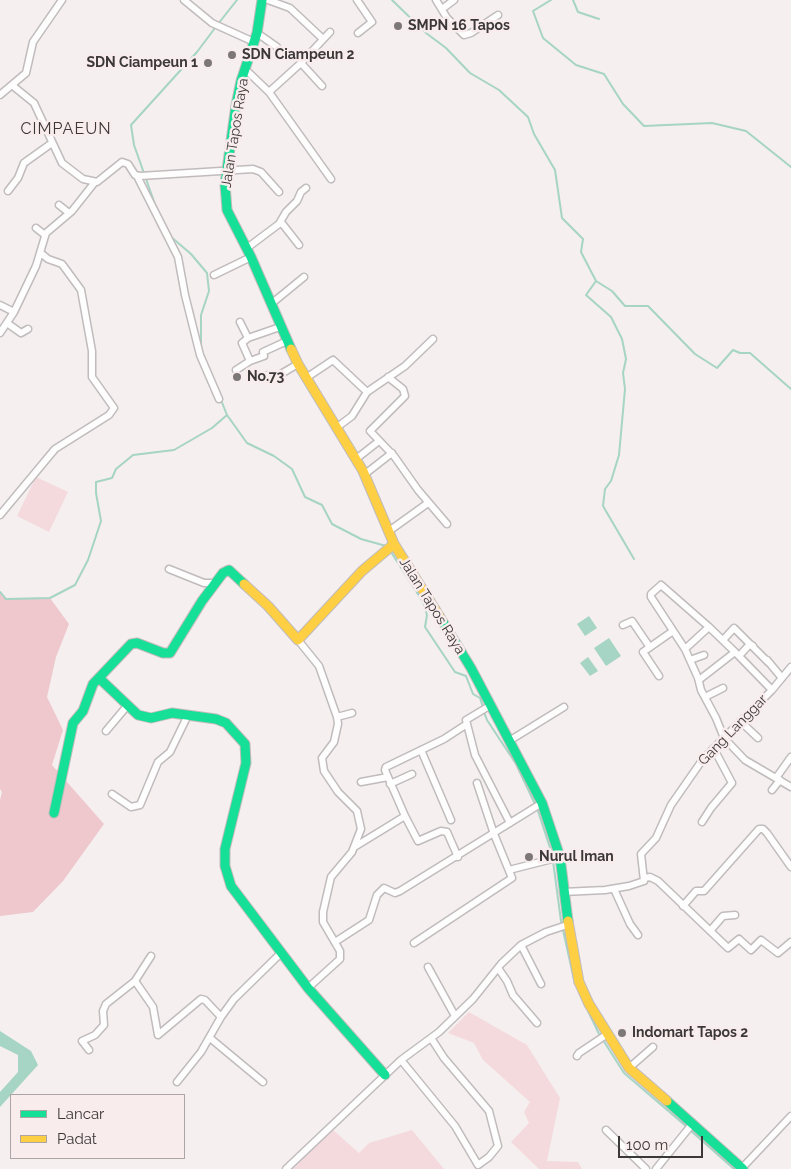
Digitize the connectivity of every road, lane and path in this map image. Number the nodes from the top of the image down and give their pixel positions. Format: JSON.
{"nodes":[{"id":1,"x":62,"y":0,"type":"edge"},
{"id":2,"x":184,"y":0,"type":"edge"},
{"id":3,"x":262,"y":0,"type":"edge"},
{"id":4,"x":268,"y":0,"type":"edge"},
{"id":5,"x":357,"y":0,"type":"edge"},
{"id":6,"x":436,"y":0,"type":"edge"},
{"id":7,"x":454,"y":0,"type":"edge"},
{"id":8,"x":442,"y":9,"type":"junction"},
{"id":9,"x":498,"y":15,"type":"dead end"},
{"id":10,"x":330,"y":32,"type":"dead end"},
{"id":11,"x":358,"y":33,"type":"dead end"},
{"id":12,"x":256,"y":38,"type":"junction"},
{"id":13,"x":323,"y":39,"type":"junction"},
{"id":14,"x":278,"y":47,"type":"dead end"},
{"id":15,"x":301,"y":63,"type":"junction"},
{"id":16,"x":245,"y":69,"type":"junction"},
{"id":17,"x":13,"y":86,"type":"junction"},
{"id":18,"x":322,"y":86,"type":"dead end"},
{"id":19,"x":269,"y":92,"type":"junction"},
{"id":20,"x":0,"y":96,"type":"edge"},
{"id":21,"x":52,"y":143,"type":"junction"},
{"id":22,"x":227,"y":169,"type":"junction"},
{"id":23,"x":138,"y":176,"type":"junction"},
{"id":24,"x":331,"y":179,"type":"dead end"},
{"id":25,"x":95,"y":182,"type":"junction"},
{"id":26,"x":306,"y":188,"type":"dead end"},
{"id":27,"x":8,"y":191,"type":"dead end"},
{"id":28,"x":279,"y":192,"type":"dead end"},
{"id":29,"x":59,"y":205,"type":"dead end"},
{"id":30,"x":69,"y":214,"type":"junction"},
{"id":31,"x":280,"y":222,"type":"junction"},
{"id":32,"x":36,"y":228,"type":"dead end"},
{"id":33,"x":45,"y":235,"type":"junction"},
{"id":34,"x":299,"y":245,"type":"dead end"},
{"id":35,"x":247,"y":248,"type":"junction"},
{"id":36,"x":42,"y":254,"type":"junction"},
{"id":37,"x":251,"y":257,"type":"junction"},
{"id":38,"x":214,"y":275,"type":"dead end"},
{"id":39,"x":304,"y":277,"type":"dead end"},
{"id":40,"x":271,"y":304,"type":"junction"},
{"id":41,"x":0,"y":305,"type":"edge"},
{"id":42,"x":14,"y":312,"type":"junction"},
{"id":43,"x":240,"y":322,"type":"dead end"},
{"id":44,"x":7,"y":323,"type":"junction"},
{"id":45,"x":280,"y":327,"type":"junction"},
{"id":46,"x":28,"y":329,"type":"dead end"},
{"id":47,"x":0,"y":333,"type":"edge"},
{"id":48,"x":248,"y":338,"type":"junction"},
{"id":49,"x":433,"y":339,"type":"dead end"},
{"id":50,"x":287,"y":342,"type":"junction"},
{"id":51,"x":250,"y":361,"type":"junction"},
{"id":52,"x":298,"y":364,"type":"junction"},
{"id":53,"x":236,"y":370,"type":"dead end"},
{"id":54,"x":268,"y":376,"type":"dead end"},
{"id":55,"x":388,"y":377,"type":"junction"},
{"id":56,"x":306,"y":378,"type":"junction"},
{"id":57,"x":367,"y":392,"type":"junction"},
{"id":58,"x":219,"y":399,"type":"dead end"},
{"id":59,"x":336,"y":428,"type":"junction"},
{"id":60,"x":379,"y":441,"type":"junction"},
{"id":61,"x":392,"y":453,"type":"junction"},
{"id":62,"x":356,"y":459,"type":"junction"},
{"id":63,"x":365,"y":474,"type":"junction"},
{"id":64,"x":428,"y":503,"type":"junction"},
{"id":65,"x":0,"y":516,"type":"edge"},
{"id":66,"x":446,"y":524,"type":"dead end"},
{"id":67,"x":389,"y":531,"type":"junction"},
{"id":68,"x":389,"y":549,"type":"junction"},
{"id":69,"x":169,"y":568,"type":"dead end"},
{"id":70,"x":216,"y":583,"type":"junction"},
{"id":71,"x":623,"y":625,"type":"dead end"},
{"id":72,"x":709,"y":627,"type":"junction"},
{"id":73,"x":673,"y":631,"type":"junction"},
{"id":74,"x":298,"y":640,"type":"junction"},
{"id":75,"x":723,"y":640,"type":"junction"},
{"id":76,"x":649,"y":646,"type":"junction"},
{"id":77,"x":685,"y":649,"type":"junction"},
{"id":78,"x":737,"y":654,"type":"junction"},
{"id":79,"x":704,"y":655,"type":"dead end"},
{"id":80,"x":690,"y":660,"type":"junction"},
{"id":81,"x":769,"y":663,"type":"junction"},
{"id":82,"x":791,"y":668,"type":"edge"},
{"id":83,"x":660,"y":676,"type":"dead end"},
{"id":84,"x":99,"y":678,"type":"junction"},
{"id":85,"x":782,"y":678,"type":"junction"},
{"id":86,"x":699,"y":680,"type":"junction"},
{"id":87,"x":723,"y":688,"type":"dead end"},
{"id":88,"x":772,"y":690,"type":"junction"},
{"id":89,"x":704,"y":698,"type":"junction"},
{"id":90,"x":127,"y":706,"type":"junction"},
{"id":91,"x":564,"y":707,"type":"dead end"},
{"id":92,"x":486,"y":708,"type":"junction"},
{"id":93,"x":352,"y":713,"type":"dead end"},
{"id":94,"x":188,"y":715,"type":"junction"},
{"id":95,"x":336,"y":717,"type":"junction"},
{"id":96,"x":740,"y":721,"type":"junction"},
{"id":97,"x":468,"y":724,"type":"junction"},
{"id":98,"x":106,"y":731,"type":"dead end"},
{"id":99,"x":724,"y":738,"type":"junction"},
{"id":100,"x":758,"y":738,"type":"dead end"},
{"id":101,"x":509,"y":741,"type":"junction"},
{"id":102,"x":714,"y":749,"type":"junction"},
{"id":103,"x":421,"y":750,"type":"junction"},
{"id":104,"x":791,"y":757,"type":"edge"},
{"id":105,"x":412,"y":774,"type":"dead end"},
{"id":106,"x":388,"y":777,"type":"junction"},
{"id":107,"x":778,"y":779,"type":"junction"},
{"id":108,"x":361,"y":782,"type":"dead end"},
{"id":109,"x":477,"y":783,"type":"dead end"},
{"id":110,"x":390,"y":784,"type":"junction"},
{"id":111,"x":791,"y":788,"type":"edge"},
{"id":112,"x":772,"y":790,"type":"dead end"},
{"id":113,"x":112,"y":794,"type":"dead end"},
{"id":114,"x":542,"y":803,"type":"junction"},
{"id":115,"x":54,"y":813,"type":"dead end"},
{"id":116,"x":405,"y":816,"type":"junction"},
{"id":117,"x":451,"y":820,"type":"dead end"},
{"id":118,"x":702,"y":822,"type":"dead end"},
{"id":119,"x":510,"y":823,"type":"junction"},
{"id":120,"x":494,"y":834,"type":"junction"},
{"id":121,"x":356,"y":846,"type":"junction"},
{"id":122,"x":458,"y":857,"type":"junction"},
{"id":123,"x":560,"y":857,"type":"junction"},
{"id":124,"x":791,"y":867,"type":"edge"},
{"id":125,"x":509,"y":870,"type":"junction"},
{"id":126,"x":645,"y":878,"type":"junction"},
{"id":127,"x":614,"y":889,"type":"junction"},
{"id":128,"x":563,"y":892,"type":"junction"},
{"id":129,"x":683,"y":906,"type":"junction"},
{"id":130,"x":735,"y":915,"type":"dead end"},
{"id":131,"x":564,"y":926,"type":"junction"},
{"id":132,"x":710,"y":931,"type":"junction"},
{"id":133,"x":638,"y":936,"type":"dead end"},
{"id":134,"x":335,"y":942,"type":"junction"},
{"id":135,"x":791,"y":942,"type":"edge"},
{"id":136,"x":414,"y":943,"type":"dead end"},
{"id":137,"x":521,"y":945,"type":"junction"},
{"id":138,"x":281,"y":953,"type":"junction"},
{"id":139,"x":151,"y":956,"type":"dead end"},
{"id":140,"x":428,"y":967,"type":"dead end"},
{"id":141,"x":498,"y":968,"type":"junction"},
{"id":142,"x":135,"y":981,"type":"junction"},
{"id":143,"x":541,"y":984,"type":"dead end"},
{"id":144,"x":308,"y":988,"type":"junction"},
{"id":145,"x":455,"y":1016,"type":"junction"},
{"id":146,"x":221,"y":1017,"type":"junction"},
{"id":147,"x":536,"y":1023,"type":"dead end"},
{"id":148,"x":603,"y":1037,"type":"junction"},
{"id":149,"x":210,"y":1038,"type":"junction"},
{"id":150,"x":431,"y":1038,"type":"junction"},
{"id":151,"x":653,"y":1047,"type":"dead end"},
{"id":152,"x":89,"y":1050,"type":"dead end"},
{"id":153,"x":577,"y":1056,"type":"dead end"},
{"id":154,"x":401,"y":1060,"type":"junction"},
{"id":155,"x":629,"y":1068,"type":"junction"},
{"id":156,"x":385,"y":1075,"type":"junction"},
{"id":157,"x":177,"y":1082,"type":"dead end"},
{"id":158,"x":263,"y":1082,"type":"dead end"},
{"id":159,"x":791,"y":1116,"type":"edge"},
{"id":160,"x":690,"y":1126,"type":"junction"},
{"id":161,"x":606,"y":1130,"type":"dead end"},
{"id":162,"x":287,"y":1168,"type":"edge"},
{"id":163,"x":646,"y":1169,"type":"edge"},
{"id":164,"x":656,"y":1169,"type":"edge"},
{"id":165,"x":743,"y":1169,"type":"edge"}],
"edges":[{"from":1,"to":17,"type":"street"},
{"from":2,"to":12,"type":"street"},
{"from":3,"to":12,"type":"main road","name":"Jalan Tapos Raya"},
{"from":4,"to":13,"type":"street"},
{"from":5,"to":11,"type":"street"},
{"from":6,"to":8,"type":"street"},
{"from":7,"to":8,"type":"street"},
{"from":8,"to":9,"type":"street"},
{"from":10,"to":13,"type":"street"},
{"from":12,"to":14,"type":"street"},
{"from":12,"to":16,"type":"main road","name":"Jalan Tapos Raya"},
{"from":13,"to":15,"type":"street"},
{"from":15,"to":18,"type":"street"},
{"from":15,"to":19,"type":"street"},
{"from":16,"to":19,"type":"street"},
{"from":16,"to":22,"type":"main road","name":"Jalan Tapos Raya"},
{"from":17,"to":20,"type":"street"},
{"from":17,"to":21,"type":"street"},
{"from":19,"to":24,"type":"street"},
{"from":21,"to":25,"type":"street"},
{"from":21,"to":27,"type":"street"},
{"from":22,"to":23,"type":"street"},
{"from":22,"to":28,"type":"street"},
{"from":22,"to":35,"type":"main road","name":"Jalan Tapos Raya"},
{"from":23,"to":25,"type":"street"},
{"from":23,"to":58,"type":"street"},
{"from":25,"to":30,"type":"street"},
{"from":26,"to":31,"type":"street"},
{"from":29,"to":30,"type":"street"},
{"from":30,"to":33,"type":"street"},
{"from":31,"to":34,"type":"street"},
{"from":31,"to":35,"type":"street"},
{"from":32,"to":33,"type":"street"},
{"from":33,"to":36,"type":"street"},
{"from":35,"to":37,"type":"main road","name":"Jalan Tapos Raya"},
{"from":36,"to":42,"type":"street"},
{"from":36,"to":65,"type":"street"},
{"from":37,"to":38,"type":"street"},
{"from":37,"to":40,"type":"main road","name":"Jalan Tapos Raya"},
{"from":39,"to":40,"type":"street"},
{"from":40,"to":45,"type":"main road","name":"Jalan Tapos Raya"},
{"from":41,"to":42,"type":"street"},
{"from":42,"to":44,"type":"street"},
{"from":43,"to":48,"type":"street"},
{"from":44,"to":46,"type":"street"},
{"from":44,"to":47,"type":"street"},
{"from":45,"to":48,"type":"street"},
{"from":45,"to":50,"type":"main road","name":"Jalan Tapos Raya"},
{"from":48,"to":51,"type":"street"},
{"from":49,"to":55,"type":"street"},
{"from":50,"to":51,"type":"street"},
{"from":50,"to":52,"type":"main road","name":"Jalan Tapos Raya"},
{"from":51,"to":53,"type":"street"},
{"from":52,"to":54,"type":"street"},
{"from":52,"to":56,"type":"main road","name":"Jalan Tapos Raya"},
{"from":55,"to":57,"type":"street"},
{"from":55,"to":60,"type":"street"},
{"from":56,"to":57,"type":"street"},
{"from":56,"to":59,"type":"main road","name":"Jalan Tapos Raya"},
{"from":57,"to":59,"type":"street"},
{"from":59,"to":62,"type":"main road","name":"Jalan Tapos Raya"},
{"from":60,"to":61,"type":"street"},
{"from":60,"to":62,"type":"street"},
{"from":61,"to":63,"type":"street"},
{"from":61,"to":64,"type":"street"},
{"from":62,"to":63,"type":"main road","name":"Jalan Tapos Raya"},
{"from":63,"to":67,"type":"main road","name":"Jalan Tapos Raya"},
{"from":64,"to":66,"type":"street"},
{"from":64,"to":67,"type":"street"},
{"from":67,"to":68,"type":"main road","name":"Jalan Tapos Raya"},
{"from":68,"to":74,"type":"main road"},
{"from":68,"to":92,"type":"main road","name":"Jalan Tapos Raya"},
{"from":69,"to":70,"type":"street"},
{"from":70,"to":74,"type":"main road"},
{"from":70,"to":84,"type":"main road"},
{"from":71,"to":76,"type":"street"},
{"from":72,"to":73,"type":"street"},
{"from":72,"to":75,"type":"street"},
{"from":72,"to":77,"type":"street"},
{"from":73,"to":76,"type":"street"},
{"from":73,"to":77,"type":"street"},
{"from":74,"to":95,"type":"street"},
{"from":75,"to":78,"type":"street"},
{"from":75,"to":81,"type":"street"},
{"from":76,"to":83,"type":"street"},
{"from":77,"to":80,"type":"street"},
{"from":78,"to":81,"type":"street"},
{"from":78,"to":86,"type":"street"},
{"from":78,"to":88,"type":"street"},
{"from":79,"to":80,"type":"street"},
{"from":80,"to":86,"type":"street"},
{"from":81,"to":85,"type":"street"},
{"from":82,"to":85,"type":"street","name":"Gang Langgar"},
{"from":84,"to":90,"type":"main road"},
{"from":84,"to":115,"type":"main road"},
{"from":85,"to":88,"type":"street","name":"Gang Langgar"},
{"from":86,"to":89,"type":"street"},
{"from":87,"to":89,"type":"street"},
{"from":88,"to":96,"type":"street","name":"Gang Langgar"},
{"from":89,"to":99,"type":"street"},
{"from":90,"to":94,"type":"main road"},
{"from":90,"to":98,"type":"street"},
{"from":91,"to":101,"type":"street"},
{"from":92,"to":97,"type":"street"},
{"from":92,"to":101,"type":"main road","name":"Jalan Tapos Raya"},
{"from":93,"to":95,"type":"street"},
{"from":94,"to":113,"type":"street"},
{"from":94,"to":138,"type":"main road"},
{"from":95,"to":121,"type":"street"},
{"from":96,"to":99,"type":"street","name":"Gang Langgar"},
{"from":96,"to":100,"type":"street"},
{"from":97,"to":103,"type":"street"},
{"from":97,"to":119,"type":"street"},
{"from":99,"to":102,"type":"street","name":"Gang Langgar"},
{"from":99,"to":107,"type":"street"},
{"from":101,"to":114,"type":"main road","name":"Jalan Tapos Raya"},
{"from":102,"to":118,"type":"street"},
{"from":102,"to":126,"type":"street","name":"Gang Langgar"},
{"from":103,"to":106,"type":"street"},
{"from":103,"to":117,"type":"street"},
{"from":104,"to":107,"type":"street"},
{"from":105,"to":110,"type":"street"},
{"from":106,"to":108,"type":"street"},
{"from":106,"to":110,"type":"street"},
{"from":107,"to":111,"type":"street"},
{"from":107,"to":112,"type":"street"},
{"from":109,"to":120,"type":"street"},
{"from":110,"to":116,"type":"street"},
{"from":114,"to":119,"type":"street"},
{"from":114,"to":123,"type":"main road","name":"Jalan Tapos Raya"},
{"from":116,"to":121,"type":"street"},
{"from":116,"to":122,"type":"street"},
{"from":119,"to":120,"type":"street"},
{"from":120,"to":122,"type":"street"},
{"from":120,"to":125,"type":"street"},
{"from":121,"to":134,"type":"street"},
{"from":122,"to":134,"type":"street"},
{"from":123,"to":125,"type":"street"},
{"from":123,"to":128,"type":"main road","name":"Jalan Tapos Raya"},
{"from":124,"to":129,"type":"street"},
{"from":125,"to":136,"type":"street"},
{"from":126,"to":127,"type":"street"},
{"from":126,"to":129,"type":"street"},
{"from":127,"to":128,"type":"street"},
{"from":127,"to":133,"type":"street"},
{"from":128,"to":131,"type":"main road","name":"Jalan Tapos Raya"},
{"from":129,"to":132,"type":"street"},
{"from":130,"to":132,"type":"street"},
{"from":131,"to":137,"type":"street"},
{"from":131,"to":148,"type":"main road","name":"Jalan Tapos Raya"},
{"from":132,"to":135,"type":"street"},
{"from":134,"to":144,"type":"street"},
{"from":137,"to":141,"type":"street"},
{"from":137,"to":143,"type":"street"},
{"from":138,"to":144,"type":"main road"},
{"from":138,"to":146,"type":"street"},
{"from":139,"to":142,"type":"street"},
{"from":140,"to":145,"type":"street"},
{"from":141,"to":145,"type":"street"},
{"from":141,"to":147,"type":"street"},
{"from":142,"to":146,"type":"street"},
{"from":142,"to":152,"type":"street"},
{"from":144,"to":156,"type":"main road"},
{"from":145,"to":150,"type":"street"},
{"from":146,"to":149,"type":"street"},
{"from":148,"to":153,"type":"street"},
{"from":148,"to":155,"type":"main road","name":"Jalan Tapos Raya"},
{"from":149,"to":157,"type":"street"},
{"from":149,"to":158,"type":"street"},
{"from":150,"to":154,"type":"street"},
{"from":150,"to":154,"type":"street"},
{"from":151,"to":155,"type":"street"},
{"from":154,"to":156,"type":"street"},
{"from":155,"to":160,"type":"main road","name":"Jalan Tapos Raya"},
{"from":156,"to":162,"type":"street"},
{"from":159,"to":165,"type":"street"},
{"from":160,"to":164,"type":"street"},
{"from":160,"to":165,"type":"main road","name":"Jalan Tapos Raya"},
{"from":161,"to":163,"type":"street"}]}
